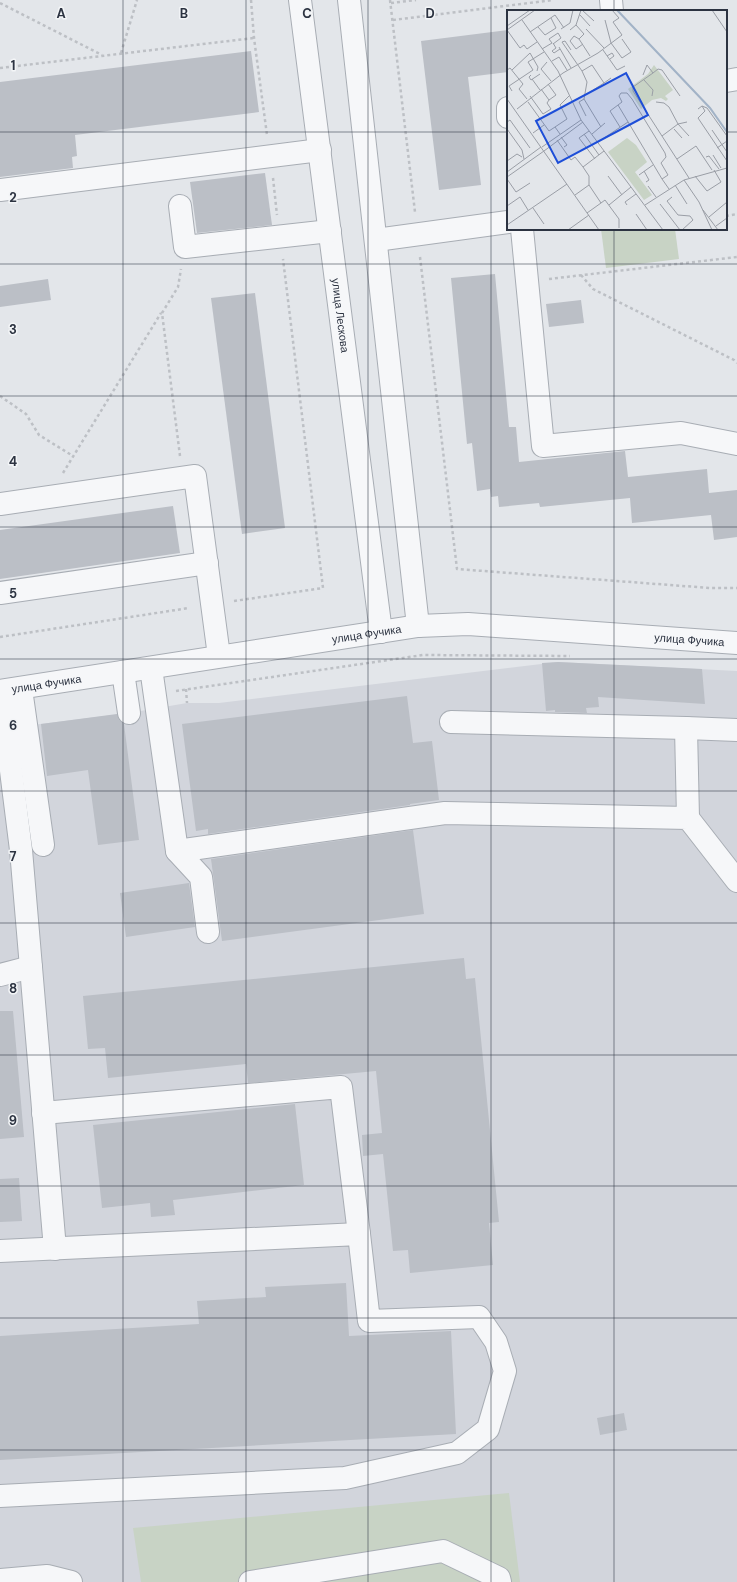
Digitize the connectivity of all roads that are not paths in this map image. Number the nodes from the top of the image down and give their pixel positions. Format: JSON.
{"nodes":[{"id":1,"x":300,"y":0,"type":"edge"},
{"id":2,"x":349,"y":0,"type":"edge"},
{"id":3,"x":611,"y":0,"type":"edge"},
{"id":4,"x":612,"y":10,"type":"edge"},
{"id":5,"x":737,"y":79,"type":"edge"},
{"id":6,"x":727,"y":81,"type":"edge"},
{"id":7,"x":320,"y":150,"type":"junction"},
{"id":8,"x":0,"y":190,"type":"edge"},
{"id":9,"x":180,"y":206,"type":"dead end"},
{"id":10,"x":507,"y":222,"type":"edge"},
{"id":11,"x":330,"y":230,"type":"junction"},
{"id":12,"x":522,"y":230,"type":"edge"},
{"id":13,"x":376,"y":240,"type":"junction"},
{"id":14,"x":737,"y":444,"type":"edge"},
{"id":15,"x":0,"y":504,"type":"edge"},
{"id":16,"x":207,"y":563,"type":"junction"},
{"id":17,"x":0,"y":593,"type":"edge"},
{"id":18,"x":418,"y":626,"type":"junction"},
{"id":19,"x":381,"y":632,"type":"junction"},
{"id":20,"x":737,"y":643,"type":"edge"},
{"id":21,"x":219,"y":656,"type":"junction"},
{"id":22,"x":151,"y":668,"type":"junction"},
{"id":23,"x":123,"y":672,"type":"junction"},
{"id":24,"x":7,"y":691,"type":"edge"},
{"id":25,"x":129,"y":713,"type":"dead end"},
{"id":26,"x":451,"y":722,"type":"dead end"},
{"id":27,"x":686,"y":728,"type":"junction"},
{"id":28,"x":737,"y":730,"type":"edge"},
{"id":29,"x":8,"y":812,"type":"edge"},
{"id":30,"x":688,"y":818,"type":"junction"},
{"id":31,"x":43,"y":845,"type":"dead end"},
{"id":32,"x":177,"y":851,"type":"junction"},
{"id":33,"x":737,"y":881,"type":"edge"},
{"id":34,"x":208,"y":932,"type":"dead end"},
{"id":35,"x":31,"y":967,"type":"junction"},
{"id":36,"x":0,"y":975,"type":"edge"},
{"id":37,"x":43,"y":1113,"type":"junction"},
{"id":38,"x":358,"y":1234,"type":"junction"},
{"id":39,"x":55,"y":1249,"type":"junction"},
{"id":40,"x":0,"y":1251,"type":"edge"},
{"id":41,"x":0,"y":1496,"type":"edge"},
{"id":42,"x":0,"y":1580,"type":"edge"},
{"id":43,"x":71,"y":1582,"type":"edge"},
{"id":44,"x":250,"y":1582,"type":"edge"},
{"id":45,"x":500,"y":1582,"type":"edge"}],
"edges":[{"from":1,"to":7,"type":"street","name":"улица Лескова"},
{"from":2,"to":13,"type":"street"},
{"from":3,"to":4,"type":"street"},
{"from":5,"to":6,"type":"street"},
{"from":7,"to":8,"type":"street"},
{"from":7,"to":11,"type":"street","name":"улица Лескова"},
{"from":9,"to":11,"type":"street"},
{"from":10,"to":13,"type":"street"},
{"from":11,"to":19,"type":"street","name":"улица Лескова"},
{"from":12,"to":14,"type":"street"},
{"from":13,"to":18,"type":"street"},
{"from":15,"to":16,"type":"street"},
{"from":16,"to":17,"type":"street"},
{"from":16,"to":21,"type":"street"},
{"from":18,"to":19,"type":"street","name":"улица Фучика"},
{"from":18,"to":20,"type":"street","name":"улица Фучика"},
{"from":19,"to":21,"type":"street","name":"улица Фучика"},
{"from":21,"to":22,"type":"street","name":"улица Фучика"},
{"from":22,"to":23,"type":"street","name":"улица Фучика"},
{"from":22,"to":32,"type":"street"},
{"from":23,"to":24,"type":"street","name":"улица Фучика"},
{"from":23,"to":25,"type":"street"},
{"from":24,"to":29,"type":"street"},
{"from":24,"to":31,"type":"street"},
{"from":26,"to":27,"type":"street"},
{"from":27,"to":28,"type":"street"},
{"from":27,"to":30,"type":"street"},
{"from":29,"to":35,"type":"street"},
{"from":30,"to":32,"type":"street"},
{"from":30,"to":33,"type":"street"},
{"from":32,"to":34,"type":"street"},
{"from":35,"to":36,"type":"street"},
{"from":35,"to":37,"type":"street"},
{"from":37,"to":38,"type":"street"},
{"from":37,"to":39,"type":"street"},
{"from":38,"to":39,"type":"street"},
{"from":38,"to":41,"type":"street"},
{"from":39,"to":40,"type":"street"},
{"from":42,"to":43,"type":"street"},
{"from":44,"to":45,"type":"street"}]}
